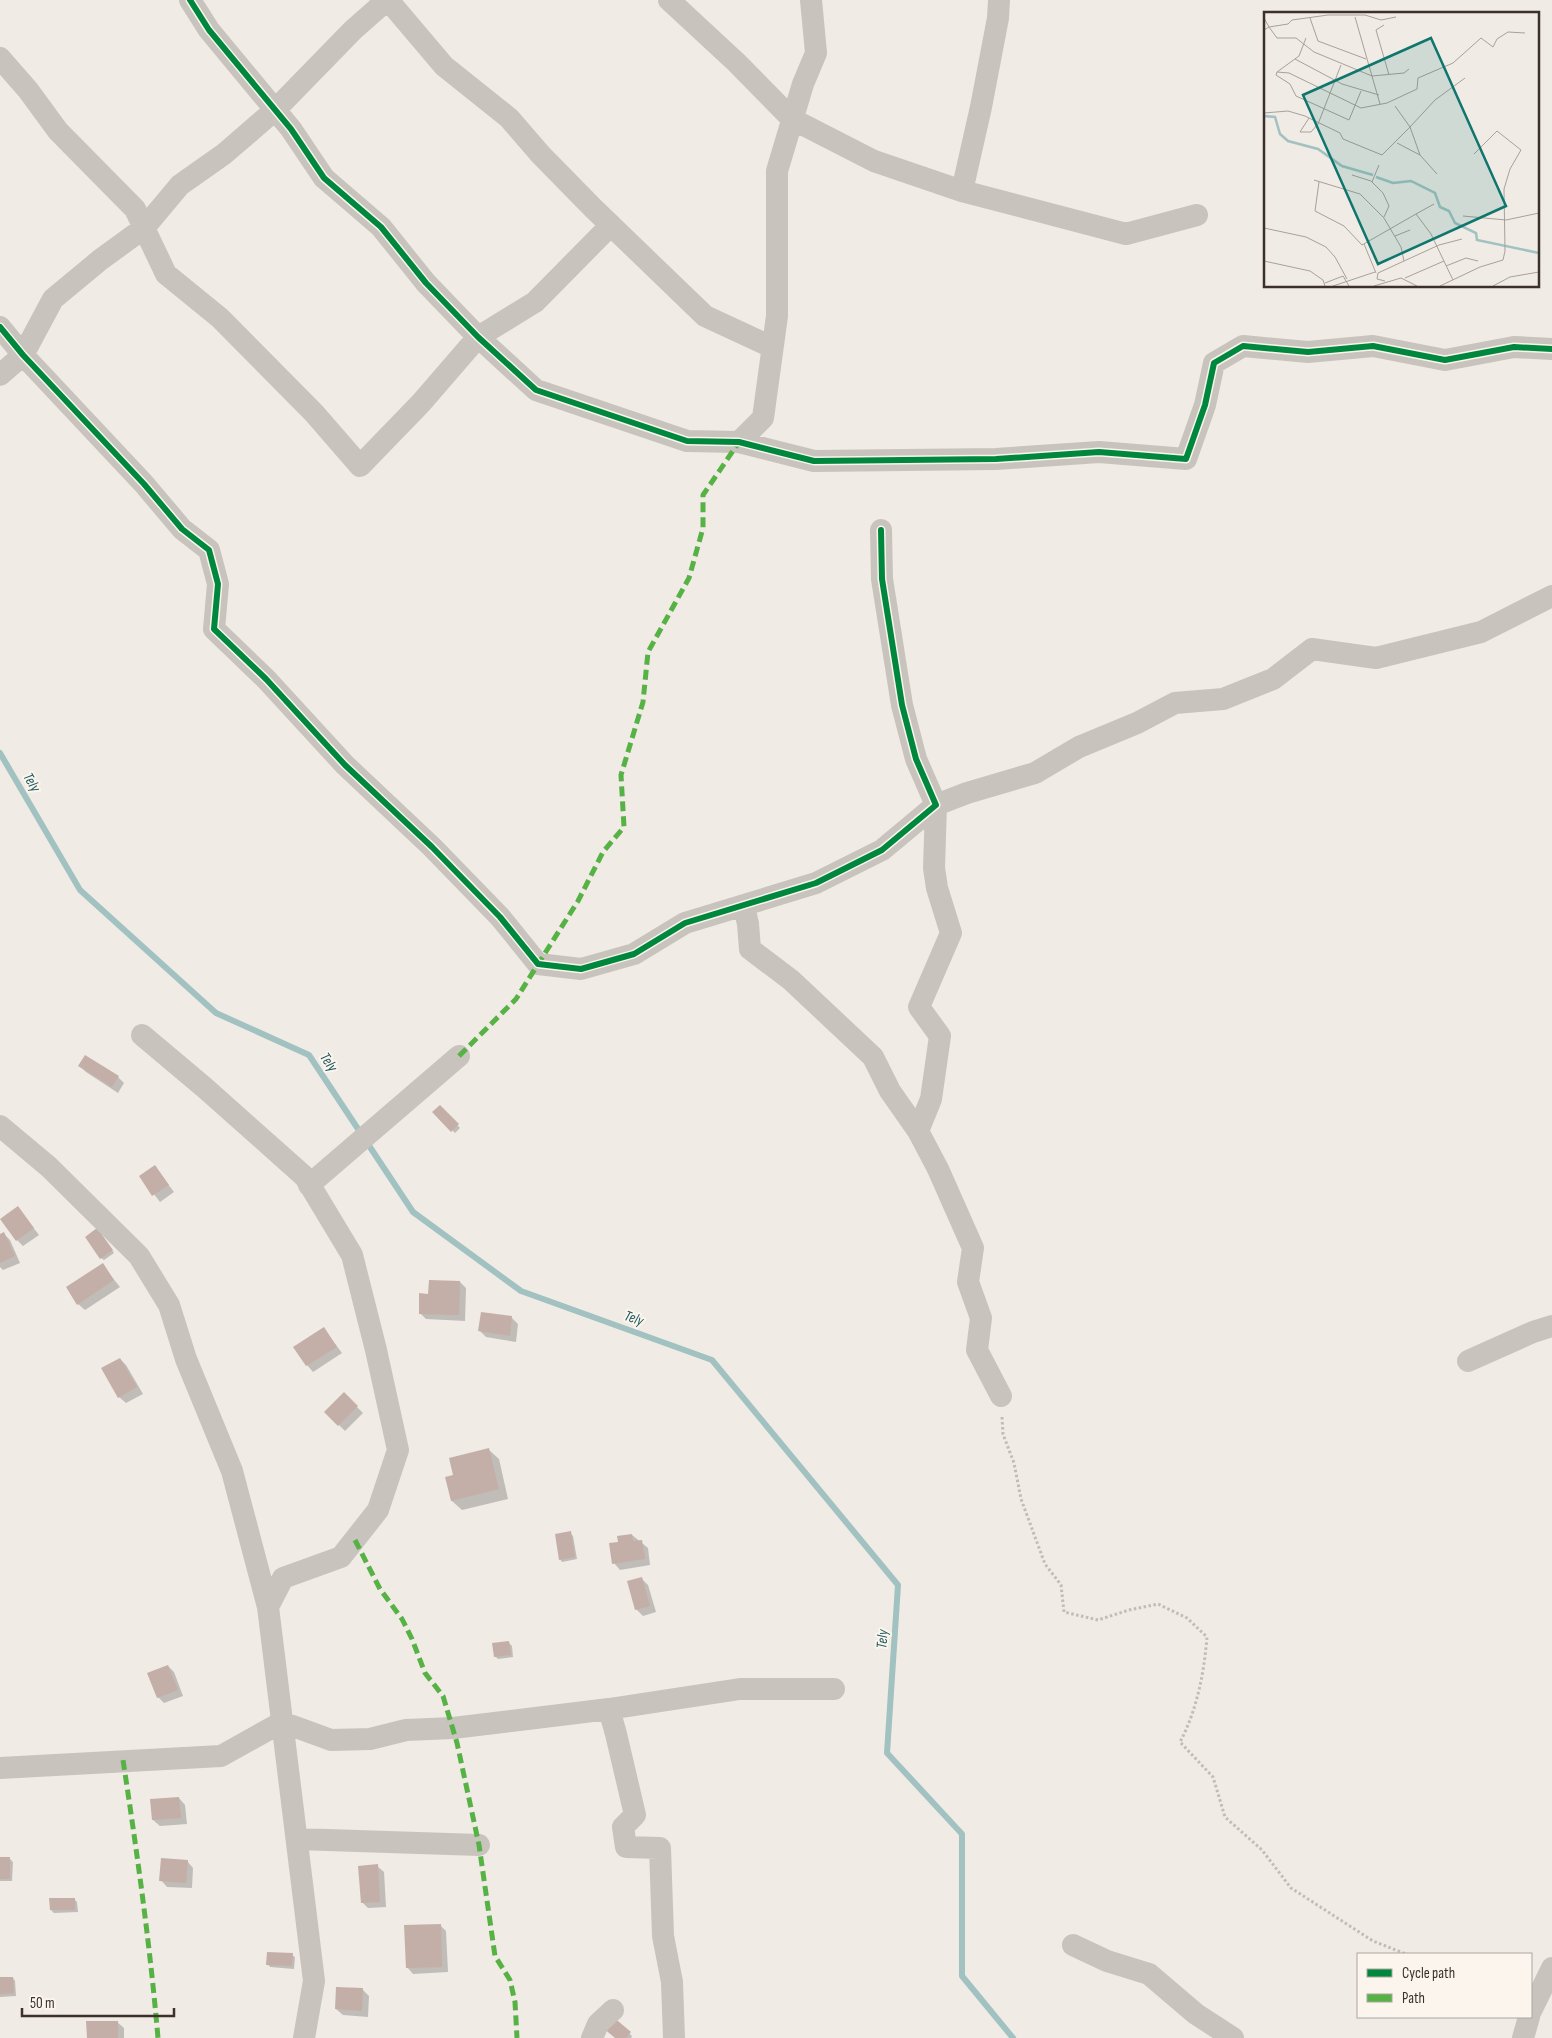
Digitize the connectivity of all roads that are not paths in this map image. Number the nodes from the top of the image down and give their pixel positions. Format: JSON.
{"nodes":[{"id":1,"x":190,"y":0,"type":"edge"},
{"id":2,"x":388,"y":0,"type":"edge"},
{"id":3,"x":669,"y":0,"type":"edge"},
{"id":4,"x":811,"y":0,"type":"edge"},
{"id":5,"x":999,"y":0,"type":"edge"},
{"id":6,"x":0,"y":58,"type":"edge"},
{"id":7,"x":275,"y":110,"type":"junction"},
{"id":8,"x":792,"y":119,"type":"junction"},
{"id":9,"x":962,"y":191,"type":"junction"},
{"id":10,"x":1197,"y":215,"type":"dead end"},
{"id":11,"x":611,"y":225,"type":"junction"},
{"id":12,"x":144,"y":228,"type":"junction"},
{"id":13,"x":0,"y":327,"type":"edge"},
{"id":14,"x":478,"y":337,"type":"junction"},
{"id":15,"x":772,"y":347,"type":"junction"},
{"id":16,"x":1552,"y":349,"type":"edge"},
{"id":17,"x":23,"y":355,"type":"junction"},
{"id":18,"x":0,"y":374,"type":"edge"},
{"id":19,"x":739,"y":442,"type":"junction"},
{"id":20,"x":881,"y":530,"type":"dead end"},
{"id":21,"x":1552,"y":596,"type":"edge"},
{"id":22,"x":936,"y":805,"type":"junction"},
{"id":23,"x":744,"y":906,"type":"junction"},
{"id":24,"x":142,"y":1035,"type":"dead end"},
{"id":25,"x":459,"y":1056,"type":"dead end"},
{"id":26,"x":0,"y":1126,"type":"edge"},
{"id":27,"x":918,"y":1131,"type":"junction"},
{"id":28,"x":309,"y":1184,"type":"junction"},
{"id":29,"x":1552,"y":1326,"type":"edge"},
{"id":30,"x":1468,"y":1361,"type":"dead end"},
{"id":31,"x":1000,"y":1396,"type":"road end"},
{"id":32,"x":268,"y":1607,"type":"junction"},
{"id":33,"x":834,"y":1689,"type":"dead end"},
{"id":34,"x":609,"y":1709,"type":"junction"},
{"id":35,"x":282,"y":1722,"type":"junction"},
{"id":36,"x":0,"y":1768,"type":"edge"},
{"id":37,"x":297,"y":1838,"type":"junction"},
{"id":38,"x":480,"y":1845,"type":"dead end"},
{"id":39,"x":1073,"y":1945,"type":"dead end"},
{"id":40,"x":1552,"y":1968,"type":"edge"},
{"id":41,"x":1532,"y":2009,"type":"edge"},
{"id":42,"x":613,"y":2010,"type":"dead end"},
{"id":43,"x":1529,"y":2018,"type":"edge"},
{"id":44,"x":304,"y":2038,"type":"edge"},
{"id":45,"x":592,"y":2038,"type":"edge"},
{"id":46,"x":674,"y":2038,"type":"edge"},
{"id":47,"x":1233,"y":2038,"type":"edge"},
{"id":48,"x":1524,"y":2038,"type":"edge"}],
"edges":[{"from":1,"to":7,"type":"street"},
{"from":2,"to":7,"type":"street"},
{"from":2,"to":11,"type":"street"},
{"from":3,"to":8,"type":"street"},
{"from":4,"to":8,"type":"street"},
{"from":5,"to":9,"type":"street"},
{"from":6,"to":12,"type":"street"},
{"from":7,"to":12,"type":"street"},
{"from":7,"to":14,"type":"street"},
{"from":8,"to":9,"type":"street"},
{"from":8,"to":15,"type":"street"},
{"from":9,"to":10,"type":"street"},
{"from":11,"to":14,"type":"street"},
{"from":11,"to":15,"type":"street"},
{"from":12,"to":14,"type":"street"},
{"from":12,"to":17,"type":"street"},
{"from":13,"to":17,"type":"street"},
{"from":14,"to":19,"type":"street"},
{"from":15,"to":19,"type":"street"},
{"from":16,"to":19,"type":"street"},
{"from":17,"to":18,"type":"street"},
{"from":17,"to":23,"type":"street"},
{"from":20,"to":22,"type":"street"},
{"from":21,"to":22,"type":"street"},
{"from":22,"to":23,"type":"street"},
{"from":22,"to":27,"type":"street"},
{"from":23,"to":27,"type":"street"},
{"from":24,"to":28,"type":"street"},
{"from":25,"to":28,"type":"street"},
{"from":26,"to":32,"type":"street"},
{"from":27,"to":31,"type":"street"},
{"from":28,"to":32,"type":"street"},
{"from":29,"to":30,"type":"street"},
{"from":32,"to":35,"type":"street"},
{"from":33,"to":34,"type":"street"},
{"from":34,"to":35,"type":"street"},
{"from":34,"to":46,"type":"street"},
{"from":35,"to":36,"type":"street"},
{"from":35,"to":37,"type":"street"},
{"from":37,"to":38,"type":"street"},
{"from":37,"to":44,"type":"street"},
{"from":39,"to":47,"type":"street"},
{"from":40,"to":41,"type":"street"},
{"from":42,"to":45,"type":"street"},
{"from":43,"to":48,"type":"street"}]}
